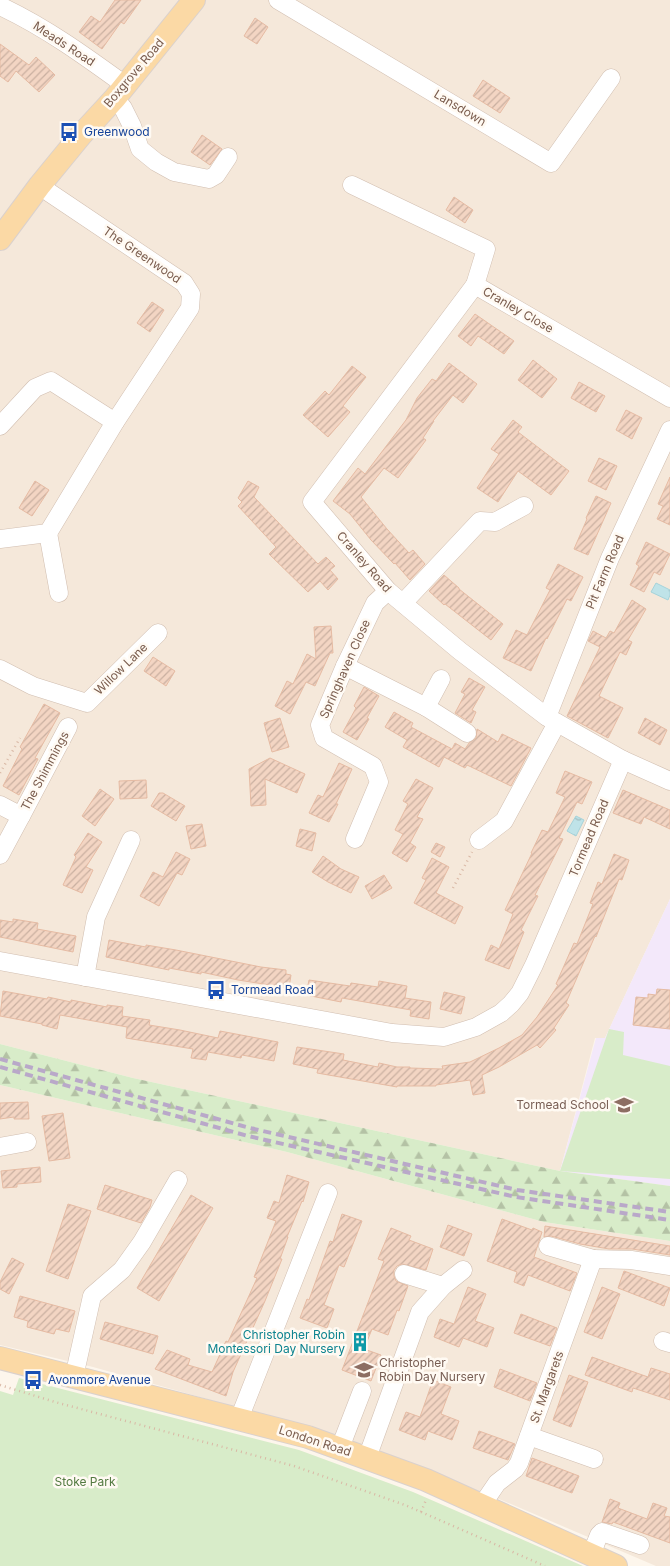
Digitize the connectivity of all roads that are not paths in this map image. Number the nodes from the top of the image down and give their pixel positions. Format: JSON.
{"nodes":[{"id":1,"x":194,"y":0,"type":"edge"},
{"id":2,"x":278,"y":0,"type":"edge"},
{"id":3,"x":0,"y":6,"type":"edge"},
{"id":4,"x":611,"y":78,"type":"dead end"},
{"id":5,"x":120,"y":91,"type":"junction"},
{"id":6,"x":228,"y":158,"type":"dead end"},
{"id":7,"x":40,"y":184,"type":"junction"},
{"id":8,"x":352,"y":185,"type":"dead end"},
{"id":9,"x":0,"y":239,"type":"edge"},
{"id":10,"x":475,"y":285,"type":"junction"},
{"id":11,"x":670,"y":398,"type":"edge"},
{"id":12,"x":115,"y":422,"type":"junction"},
{"id":13,"x":0,"y":426,"type":"edge"},
{"id":14,"x":670,"y":430,"type":"edge"},
{"id":15,"x":524,"y":506,"type":"dead end"},
{"id":16,"x":48,"y":533,"type":"junction"},
{"id":17,"x":0,"y":539,"type":"edge"},
{"id":18,"x":388,"y":591,"type":"junction"},
{"id":19,"x":59,"y":593,"type":"dead end"},
{"id":20,"x":403,"y":603,"type":"junction"},
{"id":21,"x":158,"y":633,"type":"dead end"},
{"id":22,"x":345,"y":666,"type":"junction"},
{"id":23,"x":0,"y":669,"type":"edge"},
{"id":24,"x":441,"y":679,"type":"dead end"},
{"id":25,"x":426,"y":707,"type":"junction"},
{"id":26,"x":552,"y":720,"type":"junction"},
{"id":27,"x":68,"y":727,"type":"dead end"},
{"id":28,"x":467,"y":733,"type":"dead end"},
{"id":29,"x":623,"y":760,"type":"junction"},
{"id":30,"x":670,"y":780,"type":"edge"},
{"id":31,"x":0,"y":805,"type":"edge"},
{"id":32,"x":21,"y":816,"type":"junction"},
{"id":33,"x":355,"y":839,"type":"dead end"},
{"id":34,"x":131,"y":840,"type":"dead end"},
{"id":35,"x":479,"y":840,"type":"road end"},
{"id":36,"x":0,"y":855,"type":"edge"},
{"id":37,"x":0,"y":961,"type":"edge"},
{"id":38,"x":85,"y":977,"type":"junction"},
{"id":39,"x":27,"y":1142,"type":"dead end"},
{"id":40,"x":0,"y":1147,"type":"edge"},
{"id":41,"x":178,"y":1180,"type":"dead end"},
{"id":42,"x":328,"y":1193,"type":"dead end"},
{"id":43,"x":548,"y":1246,"type":"dead end"},
{"id":44,"x":593,"y":1259,"type":"junction"},
{"id":45,"x":670,"y":1266,"type":"edge"},
{"id":46,"x":463,"y":1270,"type":"dead end"},
{"id":47,"x":404,"y":1274,"type":"dead end"},
{"id":48,"x":443,"y":1286,"type":"junction"},
{"id":49,"x":1,"y":1359,"type":"edge"},
{"id":50,"x":74,"y":1377,"type":"junction"},
{"id":51,"x":362,"y":1391,"type":"dead end"},
{"id":52,"x":240,"y":1419,"type":"junction"},
{"id":53,"x":529,"y":1436,"type":"junction"},
{"id":54,"x":340,"y":1448,"type":"junction"},
{"id":55,"x":367,"y":1458,"type":"junction"},
{"id":56,"x":594,"y":1459,"type":"dead end"},
{"id":57,"x":482,"y":1505,"type":"junction"},
{"id":58,"x":640,"y":1545,"type":"dead end"},
{"id":59,"x":591,"y":1555,"type":"junction"},
{"id":60,"x":616,"y":1566,"type":"edge"}],
"edges":[{"from":1,"to":5,"type":"main road","name":"Boxgrove Road"},
{"from":2,"to":4,"type":"street","name":"Lansdown"},
{"from":3,"to":5,"type":"street","name":"Meads Road"},
{"from":5,"to":6,"type":"street"},
{"from":5,"to":7,"type":"main road","name":"Boxgrove Road"},
{"from":7,"to":9,"type":"main road","name":"Boxgrove Road"},
{"from":7,"to":12,"type":"street","name":"The Greenwood"},
{"from":8,"to":10,"type":"street","name":"Cranley Close"},
{"from":10,"to":11,"type":"street","name":"Cranley Close"},
{"from":10,"to":18,"type":"street","name":"Cranley Road"},
{"from":12,"to":13,"type":"street"},
{"from":12,"to":16,"type":"street","name":"The Greenwood"},
{"from":14,"to":26,"type":"street","name":"Pit Farm Road"},
{"from":15,"to":20,"type":"street"},
{"from":16,"to":17,"type":"street"},
{"from":16,"to":19,"type":"street"},
{"from":18,"to":20,"type":"street","name":"Cranley Road"},
{"from":18,"to":22,"type":"street","name":"Springhaven Close"},
{"from":20,"to":26,"type":"street","name":"Cranley Road"},
{"from":21,"to":23,"type":"street","name":"Willow Lane"},
{"from":22,"to":25,"type":"street"},
{"from":22,"to":33,"type":"street","name":"Springhaven Close"},
{"from":24,"to":25,"type":"street"},
{"from":25,"to":28,"type":"street"},
{"from":26,"to":29,"type":"street","name":"Cranley Road"},
{"from":26,"to":35,"type":"street","name":"Pit Farm Road"},
{"from":27,"to":32,"type":"street","name":"The Shimmings"},
{"from":29,"to":30,"type":"street","name":"Cranley Road"},
{"from":29,"to":38,"type":"street","name":"Tormead Road"},
{"from":31,"to":32,"type":"street","name":"The Shimmings"},
{"from":32,"to":36,"type":"street","name":"The Shimmings"},
{"from":34,"to":38,"type":"street"},
{"from":37,"to":38,"type":"street","name":"Tormead Road"},
{"from":39,"to":40,"type":"street"},
{"from":41,"to":50,"type":"street"},
{"from":42,"to":52,"type":"street"},
{"from":43,"to":44,"type":"street"},
{"from":44,"to":45,"type":"street"},
{"from":44,"to":53,"type":"street","name":"St. Margarets"},
{"from":46,"to":48,"type":"street"},
{"from":47,"to":48,"type":"street"},
{"from":48,"to":55,"type":"street"},
{"from":49,"to":50,"type":"main road","name":"London Road"},
{"from":50,"to":52,"type":"main road","name":"London Road"},
{"from":51,"to":54,"type":"street"},
{"from":52,"to":54,"type":"main road","name":"London Road"},
{"from":53,"to":56,"type":"street"},
{"from":53,"to":57,"type":"street","name":"St. Margarets"},
{"from":54,"to":55,"type":"main road","name":"London Road"},
{"from":55,"to":57,"type":"main road","name":"London Road"},
{"from":57,"to":59,"type":"main road","name":"London Road"},
{"from":58,"to":59,"type":"street"},
{"from":59,"to":60,"type":"main road","name":"London Road"}]}
